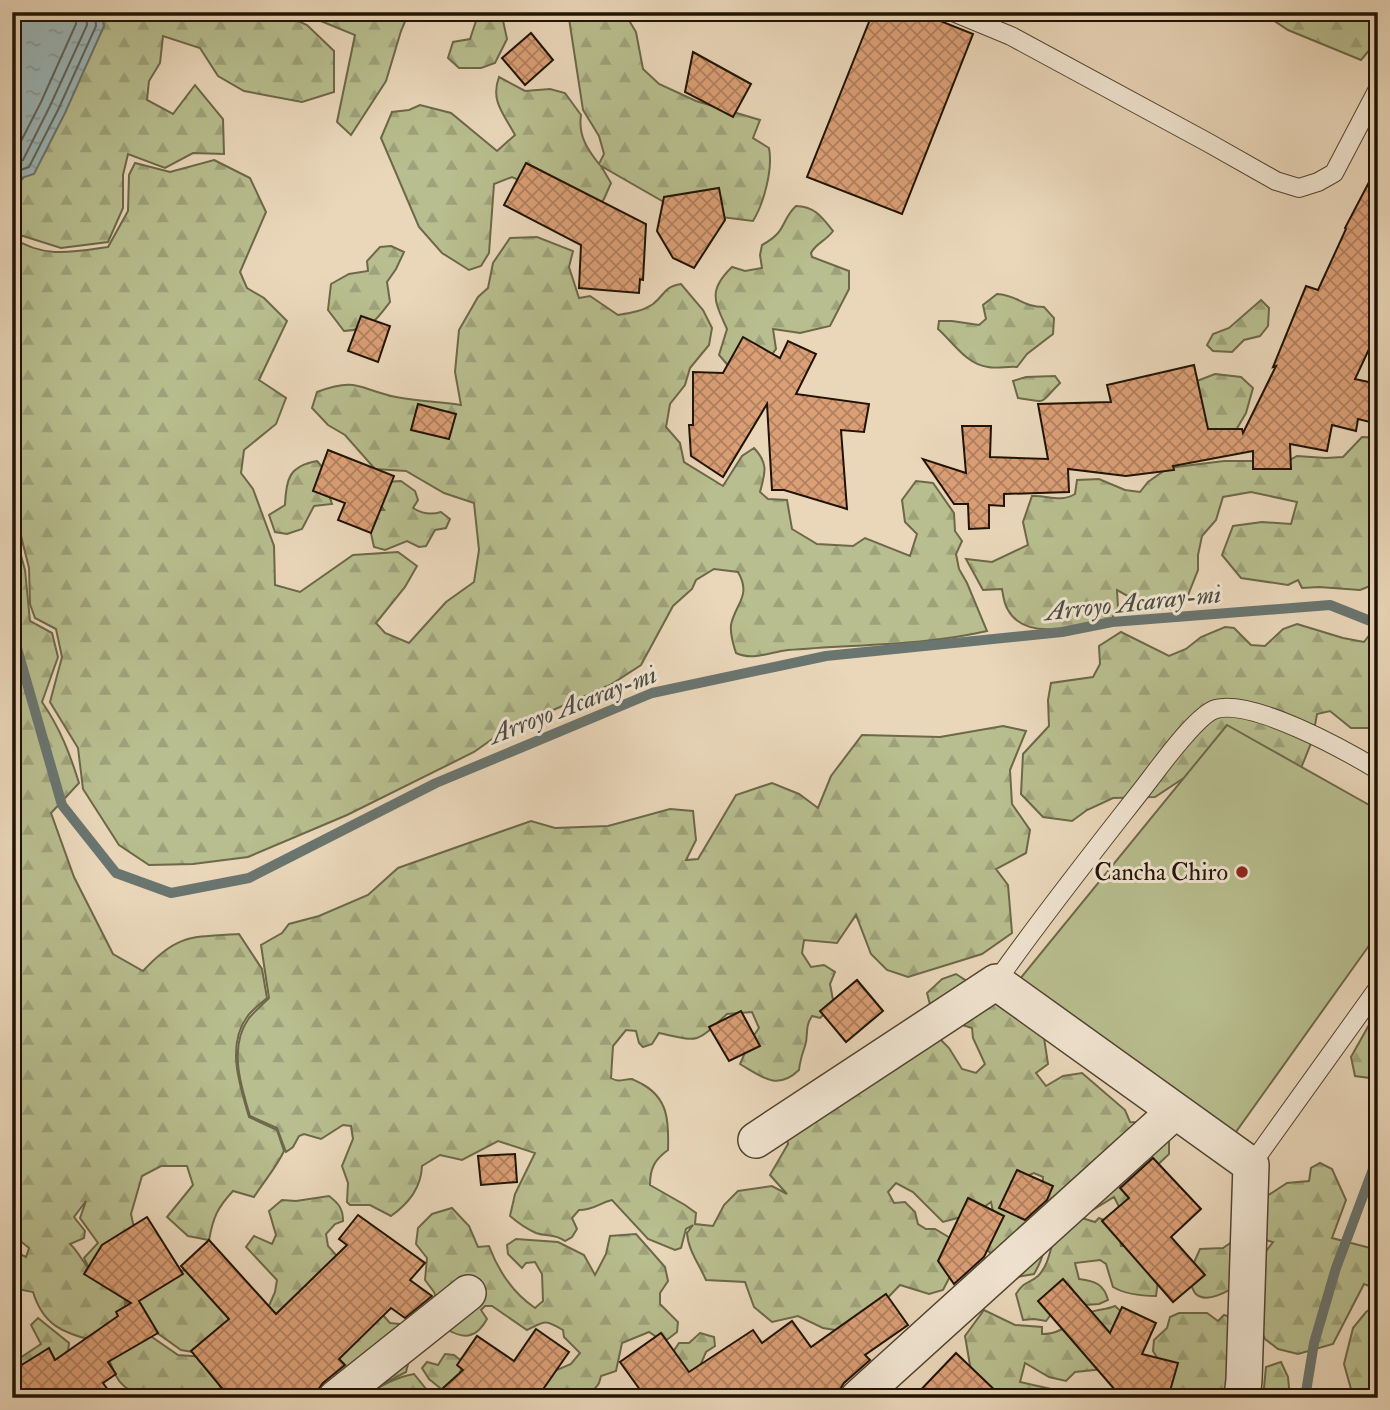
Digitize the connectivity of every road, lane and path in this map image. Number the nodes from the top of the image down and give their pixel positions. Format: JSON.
{"nodes":[{"id":1,"x":953,"y":12,"type":"edge"},
{"id":2,"x":1378,"y":89,"type":"edge"},
{"id":3,"x":1378,"y":770,"type":"edge"},
{"id":4,"x":996,"y":982,"type":"junction"},
{"id":5,"x":1378,"y":988,"type":"edge"},
{"id":6,"x":1174,"y":1112,"type":"junction"},
{"id":7,"x":756,"y":1140,"type":"dead end"},
{"id":8,"x":1251,"y":1165,"type":"junction"},
{"id":9,"x":468,"y":1293,"type":"dead end"},
{"id":10,"x":337,"y":1398,"type":"edge"},
{"id":11,"x":858,"y":1398,"type":"edge"},
{"id":12,"x":1242,"y":1398,"type":"edge"}],
"edges":[{"from":1,"to":2,"type":"lane"},
{"from":3,"to":4,"type":"lane"},
{"from":4,"to":6,"type":"street"},
{"from":4,"to":7,"type":"street"},
{"from":5,"to":8,"type":"lane"},
{"from":6,"to":8,"type":"street"},
{"from":6,"to":11,"type":"street"},
{"from":8,"to":12,"type":"street"},
{"from":9,"to":10,"type":"street"}]}
